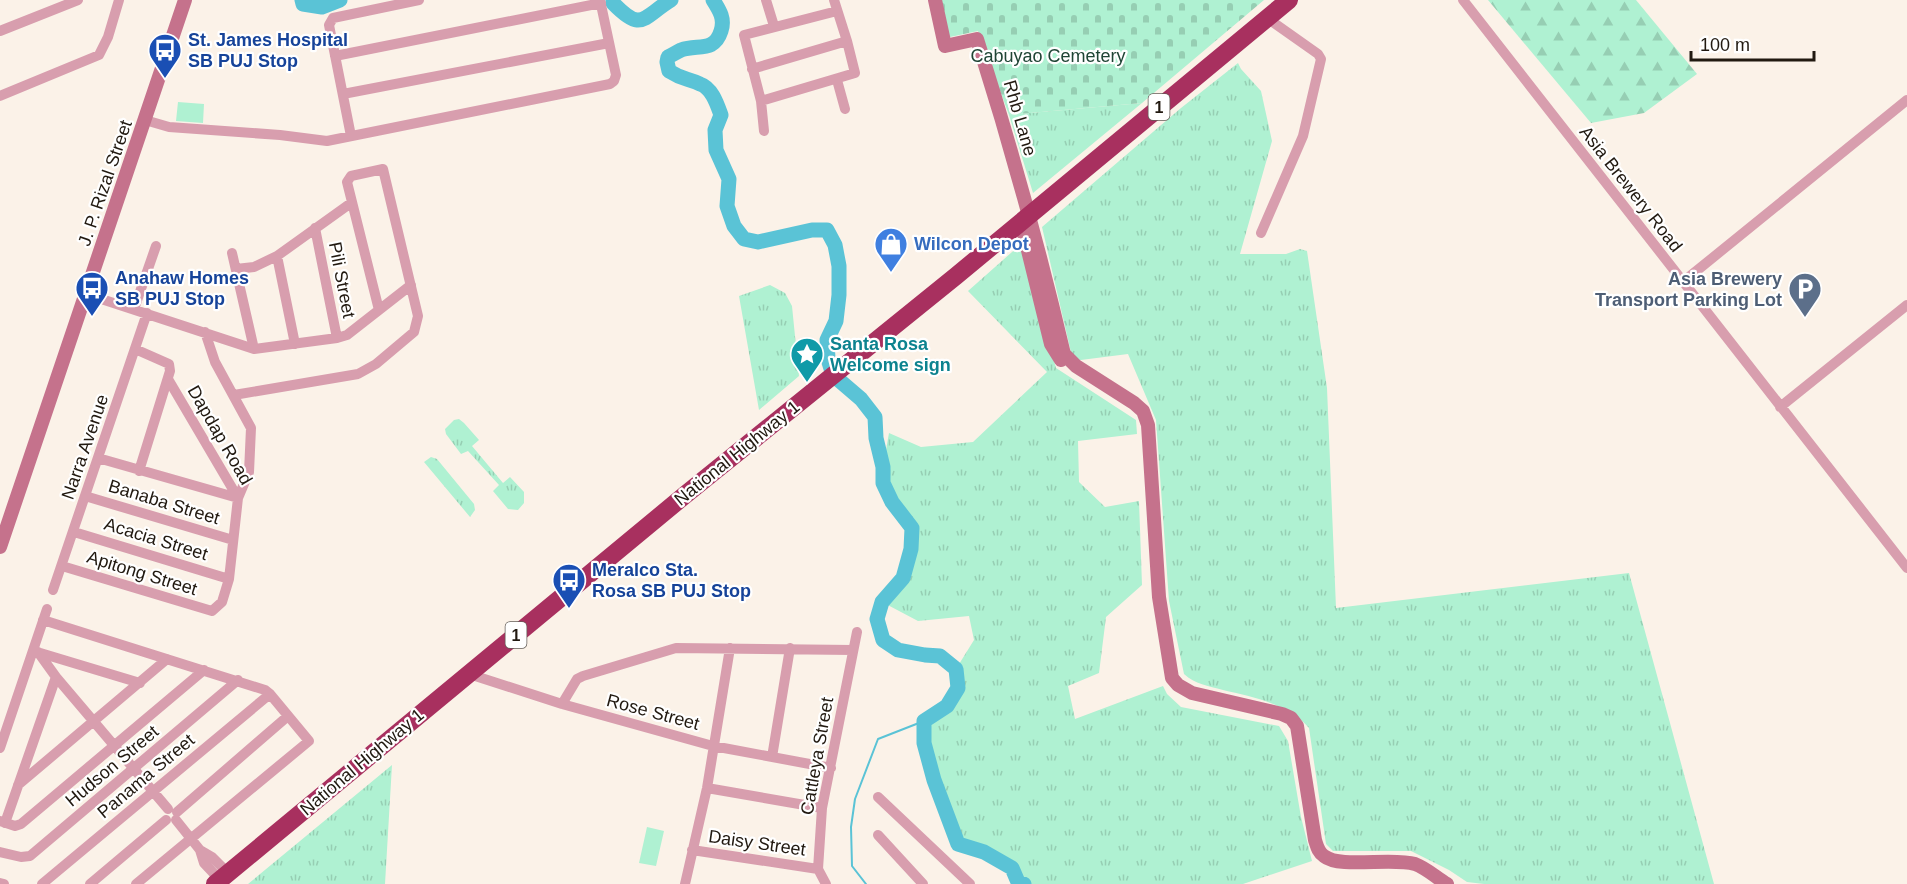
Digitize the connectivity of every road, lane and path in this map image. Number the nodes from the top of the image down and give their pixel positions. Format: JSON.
{"nodes":[{"id":1,"x":78,"y":0,"type":"edge"},
{"id":2,"x":119,"y":0,"type":"edge"},
{"id":3,"x":185,"y":0,"type":"edge"},
{"id":4,"x":419,"y":0,"type":"edge"},
{"id":5,"x":766,"y":0,"type":"edge"},
{"id":6,"x":935,"y":0,"type":"edge"},
{"id":7,"x":1289,"y":0,"type":"edge"},
{"id":8,"x":1463,"y":0,"type":"edge"},
{"id":9,"x":601,"y":2,"type":"edge"},
{"id":10,"x":835,"y":5,"type":"edge"},
{"id":11,"x":1267,"y":18,"type":"junction"},
{"id":12,"x":774,"y":26,"type":"junction"},
{"id":13,"x":0,"y":31,"type":"edge"},
{"id":14,"x":848,"y":41,"type":"junction"},
{"id":15,"x":609,"y":43,"type":"junction"},
{"id":16,"x":335,"y":56,"type":"junction"},
{"id":17,"x":752,"y":69,"type":"junction"},
{"id":18,"x":837,"y":80,"type":"junction"},
{"id":19,"x":343,"y":94,"type":"junction"},
{"id":20,"x":0,"y":96,"type":"edge"},
{"id":21,"x":1907,"y":100,"type":"edge"},
{"id":22,"x":761,"y":101,"type":"junction"},
{"id":23,"x":845,"y":110,"type":"dead end"},
{"id":24,"x":145,"y":120,"type":"junction"},
{"id":25,"x":764,"y":130,"type":"dead end"},
{"id":26,"x":351,"y":136,"type":"junction"},
{"id":27,"x":351,"y":203,"type":"junction"},
{"id":28,"x":1025,"y":219,"type":"junction"},
{"id":29,"x":315,"y":228,"type":"junction"},
{"id":30,"x":1261,"y":233,"type":"dead end"},
{"id":31,"x":156,"y":246,"type":"dead end"},
{"id":32,"x":232,"y":253,"type":"dead end"},
{"id":33,"x":277,"y":256,"type":"junction"},
{"id":34,"x":236,"y":269,"type":"junction"},
{"id":35,"x":1684,"y":281,"type":"junction"},
{"id":36,"x":411,"y":285,"type":"junction"},
{"id":37,"x":86,"y":294,"type":"junction"},
{"id":38,"x":1907,"y":305,"type":"edge"},
{"id":39,"x":134,"y":309,"type":"junction"},
{"id":40,"x":379,"y":310,"type":"junction"},
{"id":41,"x":147,"y":314,"type":"junction"},
{"id":42,"x":205,"y":332,"type":"junction"},
{"id":43,"x":337,"y":338,"type":"junction"},
{"id":44,"x":295,"y":344,"type":"junction"},
{"id":45,"x":135,"y":349,"type":"junction"},
{"id":46,"x":254,"y":349,"type":"junction"},
{"id":47,"x":168,"y":379,"type":"junction"},
{"id":48,"x":234,"y":395,"type":"junction"},
{"id":49,"x":1780,"y":407,"type":"junction"},
{"id":50,"x":98,"y":458,"type":"junction"},
{"id":51,"x":139,"y":471,"type":"junction"},
{"id":52,"x":85,"y":496,"type":"junction"},
{"id":53,"x":238,"y":498,"type":"junction"},
{"id":54,"x":74,"y":532,"type":"junction"},
{"id":55,"x":233,"y":540,"type":"junction"},
{"id":56,"x":0,"y":547,"type":"edge"},
{"id":57,"x":62,"y":566,"type":"junction"},
{"id":58,"x":1907,"y":568,"type":"edge"},
{"id":59,"x":229,"y":579,"type":"junction"},
{"id":60,"x":53,"y":590,"type":"dead end"},
{"id":61,"x":47,"y":609,"type":"dead end"},
{"id":62,"x":212,"y":612,"type":"joint"},
{"id":63,"x":43,"y":620,"type":"junction"},
{"id":64,"x":857,"y":632,"type":"dead end"},
{"id":65,"x":730,"y":648,"type":"junction"},
{"id":66,"x":790,"y":648,"type":"junction"},
{"id":67,"x":853,"y":650,"type":"junction"},
{"id":68,"x":36,"y":651,"type":"junction"},
{"id":69,"x":167,"y":659,"type":"junction"},
{"id":70,"x":204,"y":670,"type":"junction"},
{"id":71,"x":469,"y":674,"type":"junction"},
{"id":72,"x":56,"y":677,"type":"junction"},
{"id":73,"x":238,"y":680,"type":"junction"},
{"id":74,"x":140,"y":683,"type":"junction"},
{"id":75,"x":270,"y":694,"type":"junction"},
{"id":76,"x":562,"y":704,"type":"junction"},
{"id":77,"x":288,"y":716,"type":"junction"},
{"id":78,"x":93,"y":721,"type":"junction"},
{"id":79,"x":114,"y":746,"type":"junction"},
{"id":80,"x":713,"y":746,"type":"junction"},
{"id":81,"x":0,"y":748,"type":"edge"},
{"id":82,"x":772,"y":757,"type":"junction"},
{"id":83,"x":831,"y":768,"type":"junction"},
{"id":84,"x":133,"y":769,"type":"junction"},
{"id":85,"x":18,"y":784,"type":"junction"},
{"id":86,"x":707,"y":788,"type":"junction"},
{"id":87,"x":153,"y":791,"type":"junction"},
{"id":88,"x":878,"y":796,"type":"dead end"},
{"id":89,"x":822,"y":808,"type":"junction"},
{"id":90,"x":172,"y":815,"type":"junction"},
{"id":91,"x":2,"y":822,"type":"edge"},
{"id":92,"x":878,"y":835,"type":"dead end"},
{"id":93,"x":190,"y":838,"type":"junction"},
{"id":94,"x":692,"y":850,"type":"junction"},
{"id":95,"x":0,"y":852,"type":"edge"},
{"id":96,"x":818,"y":869,"type":"junction"},
{"id":97,"x":221,"y":879,"type":"edge"},
{"id":98,"x":0,"y":883,"type":"edge"},
{"id":99,"x":4,"y":884,"type":"edge"},
{"id":100,"x":42,"y":884,"type":"edge"},
{"id":101,"x":90,"y":884,"type":"edge"},
{"id":102,"x":136,"y":884,"type":"edge"},
{"id":103,"x":685,"y":884,"type":"edge"},
{"id":104,"x":826,"y":884,"type":"edge"},
{"id":105,"x":923,"y":884,"type":"edge"},
{"id":106,"x":970,"y":884,"type":"edge"},
{"id":107,"x":1447,"y":884,"type":"edge"}],
"edges":[{"from":1,"to":13,"type":"street"},
{"from":2,"to":20,"type":"street"},
{"from":3,"to":24,"type":"street","name":"J. P. Rizal Street"},
{"from":4,"to":16,"type":"street"},
{"from":5,"to":12,"type":"street"},
{"from":6,"to":28,"type":"street","name":"Rhb Lane"},
{"from":7,"to":11,"type":"highway","name":"National Highway 1","number":"1"},
{"from":8,"to":35,"type":"street","name":"Asia Brewery Road"},
{"from":9,"to":15,"type":"street"},
{"from":9,"to":16,"type":"street"},
{"from":10,"to":12,"type":"street"},
{"from":10,"to":14,"type":"street"},
{"from":11,"to":28,"type":"highway","name":"National Highway 1","number":"1"},
{"from":11,"to":30,"type":"street"},
{"from":12,"to":17,"type":"street"},
{"from":14,"to":17,"type":"street"},
{"from":14,"to":18,"type":"street"},
{"from":15,"to":19,"type":"street"},
{"from":15,"to":26,"type":"street"},
{"from":16,"to":19,"type":"street"},
{"from":17,"to":22,"type":"street"},
{"from":18,"to":22,"type":"street"},
{"from":18,"to":23,"type":"street"},
{"from":19,"to":26,"type":"street"},
{"from":21,"to":35,"type":"street"},
{"from":22,"to":25,"type":"street"},
{"from":24,"to":26,"type":"street"},
{"from":24,"to":37,"type":"street","name":"J. P. Rizal Street"},
{"from":27,"to":29,"type":"street"},
{"from":27,"to":36,"type":"street"},
{"from":27,"to":40,"type":"street"},
{"from":28,"to":71,"type":"highway","name":"National Highway 1","number":"1"},
{"from":28,"to":107,"type":"street"},
{"from":29,"to":33,"type":"street"},
{"from":29,"to":43,"type":"street","name":"Pili Street"},
{"from":31,"to":39,"type":"street"},
{"from":32,"to":34,"type":"street"},
{"from":33,"to":34,"type":"street"},
{"from":33,"to":44,"type":"street"},
{"from":34,"to":46,"type":"street"},
{"from":35,"to":49,"type":"street","name":"Asia Brewery Road"},
{"from":36,"to":40,"type":"street"},
{"from":36,"to":48,"type":"street"},
{"from":37,"to":39,"type":"street"},
{"from":37,"to":56,"type":"street","name":"J. P. Rizal Street"},
{"from":38,"to":49,"type":"street"},
{"from":39,"to":41,"type":"street"},
{"from":40,"to":43,"type":"street"},
{"from":41,"to":42,"type":"street"},
{"from":41,"to":45,"type":"street","name":"Narra Avenue"},
{"from":42,"to":46,"type":"street"},
{"from":42,"to":48,"type":"street"},
{"from":43,"to":44,"type":"street"},
{"from":44,"to":46,"type":"street"},
{"from":45,"to":47,"type":"street","name":"Dapdap Road"},
{"from":45,"to":50,"type":"street","name":"Narra Avenue"},
{"from":47,"to":51,"type":"street"},
{"from":47,"to":53,"type":"street","name":"Dapdap Road"},
{"from":48,"to":53,"type":"street"},
{"from":49,"to":58,"type":"street","name":"Asia Brewery Road"},
{"from":50,"to":51,"type":"street"},
{"from":50,"to":52,"type":"street","name":"Narra Avenue"},
{"from":51,"to":53,"type":"street"},
{"from":52,"to":54,"type":"street","name":"Narra Avenue"},
{"from":52,"to":55,"type":"street","name":"Banaba Street"},
{"from":53,"to":55,"type":"street","name":"Dapdap Road"},
{"from":54,"to":57,"type":"street","name":"Narra Avenue"},
{"from":54,"to":59,"type":"street","name":"Acacia Street"},
{"from":55,"to":59,"type":"street","name":"Dapdap Road"},
{"from":57,"to":60,"type":"street","name":"Narra Avenue"},
{"from":57,"to":62,"type":"street","name":"Apitong Street"},
{"from":59,"to":62,"type":"street","name":"Dapdap Road"},
{"from":61,"to":63,"type":"street"},
{"from":63,"to":68,"type":"street"},
{"from":63,"to":69,"type":"street"},
{"from":64,"to":67,"type":"street","name":"Cattleya Street"},
{"from":65,"to":66,"type":"street"},
{"from":65,"to":76,"type":"street"},
{"from":65,"to":80,"type":"street"},
{"from":66,"to":67,"type":"street"},
{"from":66,"to":82,"type":"street"},
{"from":67,"to":83,"type":"street","name":"Cattleya Street"},
{"from":68,"to":72,"type":"street"},
{"from":68,"to":74,"type":"street"},
{"from":68,"to":81,"type":"street"},
{"from":69,"to":70,"type":"street"},
{"from":69,"to":74,"type":"street"},
{"from":70,"to":73,"type":"street"},
{"from":70,"to":79,"type":"street"},
{"from":71,"to":76,"type":"street","name":"Rose Street"},
{"from":71,"to":97,"type":"highway","name":"National Highway 1","number":"1"},
{"from":72,"to":78,"type":"street"},
{"from":72,"to":85,"type":"street"},
{"from":73,"to":75,"type":"street"},
{"from":73,"to":84,"type":"street","name":"Hudson Street"},
{"from":74,"to":78,"type":"street"},
{"from":75,"to":77,"type":"street"},
{"from":75,"to":87,"type":"street","name":"Panama Street"},
{"from":76,"to":80,"type":"street","name":"Rose Street"},
{"from":77,"to":90,"type":"street"},
{"from":77,"to":93,"type":"street"},
{"from":78,"to":79,"type":"street"},
{"from":78,"to":85,"type":"street"},
{"from":79,"to":84,"type":"street"},
{"from":79,"to":91,"type":"street"},
{"from":80,"to":82,"type":"street","name":"Rose Street"},
{"from":80,"to":86,"type":"street"},
{"from":82,"to":83,"type":"street","name":"Rose Street"},
{"from":83,"to":89,"type":"street","name":"Cattleya Street"},
{"from":84,"to":87,"type":"street"},
{"from":84,"to":95,"type":"street","name":"Hudson Street"},
{"from":85,"to":91,"type":"street"},
{"from":86,"to":89,"type":"street"},
{"from":86,"to":94,"type":"street"},
{"from":87,"to":90,"type":"street"},
{"from":87,"to":100,"type":"street","name":"Panama Street"},
{"from":88,"to":106,"type":"street"},
{"from":89,"to":96,"type":"street","name":"Cattleya Street"},
{"from":90,"to":93,"type":"street"},
{"from":90,"to":101,"type":"street"},
{"from":92,"to":105,"type":"street"},
{"from":93,"to":97,"type":"street"},
{"from":93,"to":102,"type":"street"},
{"from":94,"to":96,"type":"street","name":"Daisy Street"},
{"from":94,"to":103,"type":"street"},
{"from":96,"to":104,"type":"street"},
{"from":98,"to":99,"type":"street"}]}
